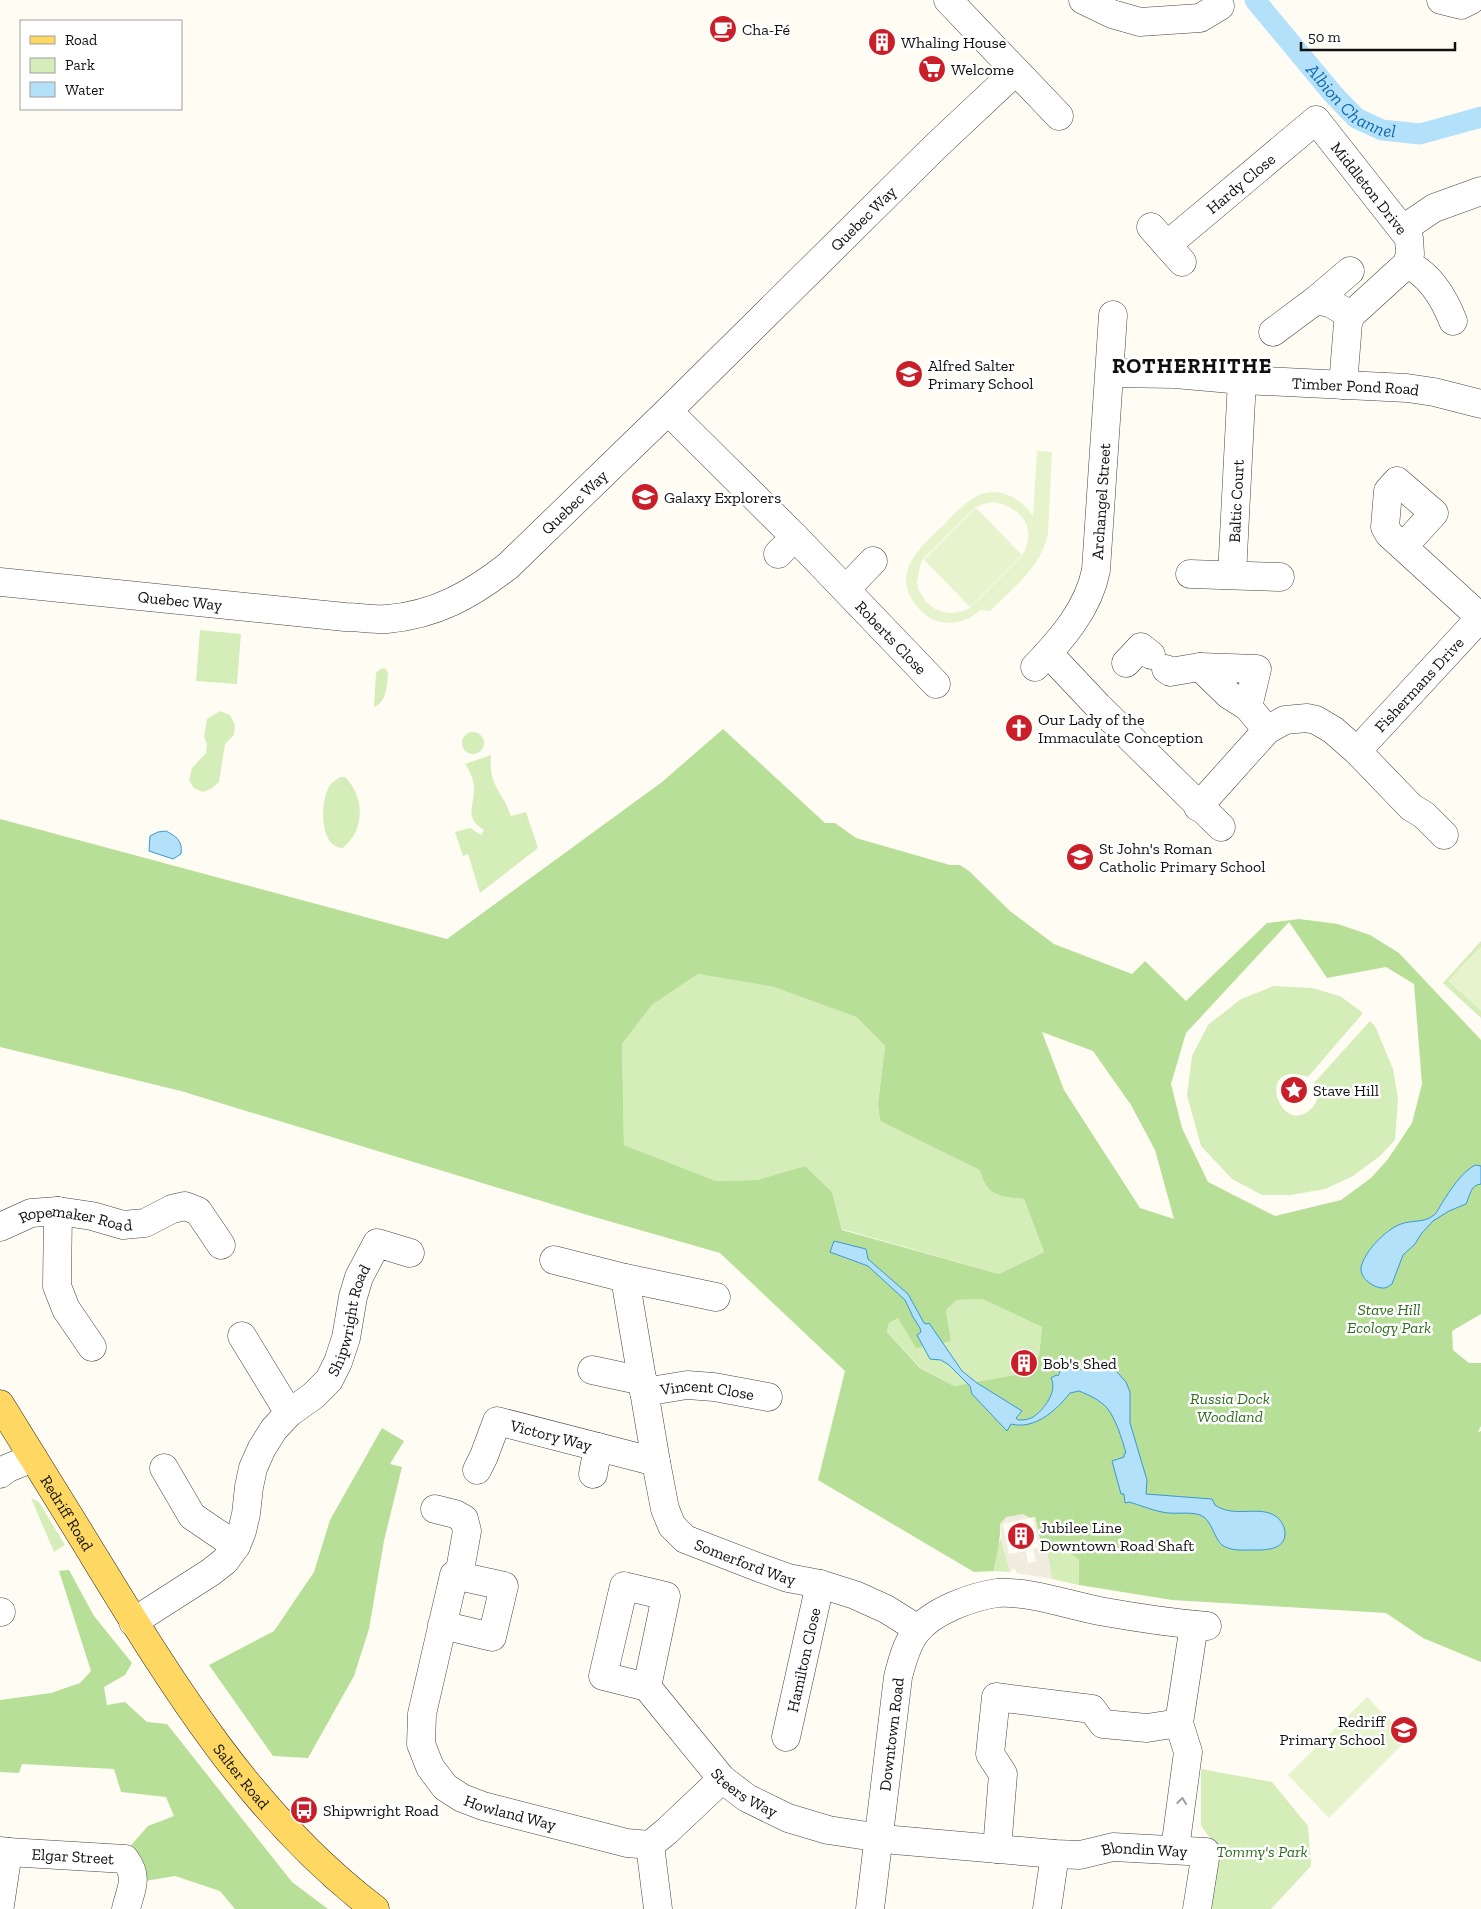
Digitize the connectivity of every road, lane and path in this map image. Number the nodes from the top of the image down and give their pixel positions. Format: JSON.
{"nodes":[{"id":1,"x":948,"y":0,"type":"edge"},
{"id":2,"x":1083,"y":0,"type":"edge"},
{"id":3,"x":1441,"y":0,"type":"edge"},
{"id":4,"x":1471,"y":0,"type":"edge"},
{"id":5,"x":1220,"y":6,"type":"dead end"},
{"id":6,"x":1015,"y":72,"type":"junction"},
{"id":7,"x":1059,"y":116,"type":"dead end"},
{"id":8,"x":1316,"y":120,"type":"joint"},
{"id":9,"x":1481,"y":191,"type":"edge"},
{"id":10,"x":1403,"y":229,"type":"junction"},
{"id":11,"x":1166,"y":245,"type":"dead end"},
{"id":12,"x":1407,"y":264,"type":"junction"},
{"id":13,"x":1350,"y":271,"type":"dead end"},
{"id":14,"x":1316,"y":300,"type":"junction"},
{"id":15,"x":1113,"y":315,"type":"dead end"},
{"id":16,"x":1351,"y":315,"type":"junction"},
{"id":17,"x":1453,"y":321,"type":"dead end"},
{"id":18,"x":1273,"y":332,"type":"dead end"},
{"id":19,"x":1110,"y":373,"type":"junction"},
{"id":20,"x":1242,"y":380,"type":"junction"},
{"id":21,"x":1342,"y":384,"type":"junction"},
{"id":22,"x":1481,"y":404,"type":"edge"},
{"id":23,"x":668,"y":411,"type":"junction"},
{"id":24,"x":1403,"y":547,"type":"dead end"},
{"id":25,"x":873,"y":561,"type":"dead end"},
{"id":26,"x":1190,"y":574,"type":"dead end"},
{"id":27,"x":1232,"y":575,"type":"junction"},
{"id":28,"x":1280,"y":577,"type":"dead end"},
{"id":29,"x":0,"y":582,"type":"edge"},
{"id":30,"x":846,"y":589,"type":"junction"},
{"id":31,"x":1481,"y":618,"type":"edge"},
{"id":32,"x":1148,"y":662,"type":"dead end"},
{"id":33,"x":1200,"y":667,"type":"junction"},
{"id":34,"x":936,"y":684,"type":"dead end"},
{"id":35,"x":1248,"y":707,"type":"junction"},
{"id":36,"x":1267,"y":730,"type":"junction"},
{"id":37,"x":1357,"y":752,"type":"junction"},
{"id":38,"x":1198,"y":807,"type":"junction"},
{"id":39,"x":1221,"y":827,"type":"dead end"},
{"id":40,"x":1444,"y":835,"type":"dead end"},
{"id":41,"x":58,"y":1212,"type":"junction"},
{"id":42,"x":0,"y":1226,"type":"edge"},
{"id":43,"x":221,"y":1245,"type":"dead end"},
{"id":44,"x":410,"y":1253,"type":"dead end"},
{"id":45,"x":554,"y":1260,"type":"dead end"},
{"id":46,"x":624,"y":1278,"type":"junction"},
{"id":47,"x":716,"y":1297,"type":"dead end"},
{"id":48,"x":242,"y":1336,"type":"dead end"},
{"id":49,"x":92,"y":1347,"type":"dead end"},
{"id":50,"x":592,"y":1370,"type":"dead end"},
{"id":51,"x":643,"y":1386,"type":"junction"},
{"id":52,"x":768,"y":1397,"type":"dead end"},
{"id":53,"x":0,"y":1404,"type":"edge"},
{"id":54,"x":289,"y":1413,"type":"junction"},
{"id":55,"x":598,"y":1447,"type":"junction"},
{"id":56,"x":33,"y":1458,"type":"junction"},
{"id":57,"x":656,"y":1462,"type":"junction"},
{"id":58,"x":164,"y":1468,"type":"dead end"},
{"id":59,"x":476,"y":1470,"type":"dead end"},
{"id":60,"x":0,"y":1474,"type":"edge"},
{"id":61,"x":593,"y":1474,"type":"dead end"},
{"id":62,"x":436,"y":1509,"type":"dead end"},
{"id":63,"x":236,"y":1546,"type":"junction"},
{"id":64,"x":807,"y":1575,"type":"junction"},
{"id":65,"x":459,"y":1576,"type":"junction"},
{"id":66,"x":133,"y":1622,"type":"junction"},
{"id":67,"x":442,"y":1625,"type":"junction"},
{"id":68,"x":918,"y":1629,"type":"junction"},
{"id":69,"x":647,"y":1687,"type":"dead end"},
{"id":70,"x":1178,"y":1723,"type":"junction"},
{"id":71,"x":786,"y":1737,"type":"dead end"},
{"id":72,"x":722,"y":1779,"type":"junction"},
{"id":73,"x":879,"y":1838,"type":"junction"},
{"id":74,"x":650,"y":1844,"type":"junction"},
{"id":75,"x":997,"y":1849,"type":"junction"},
{"id":76,"x":1175,"y":1849,"type":"junction"},
{"id":77,"x":4,"y":1852,"type":"edge"},
{"id":78,"x":1055,"y":1854,"type":"junction"},
{"id":79,"x":0,"y":1906,"type":"edge"},
{"id":80,"x":126,"y":1909,"type":"edge"},
{"id":81,"x":375,"y":1909,"type":"edge"},
{"id":82,"x":658,"y":1909,"type":"edge"},
{"id":83,"x":870,"y":1909,"type":"edge"},
{"id":84,"x":1047,"y":1909,"type":"edge"},
{"id":85,"x":1197,"y":1909,"type":"edge"}],
"edges":[{"from":1,"to":6,"type":"street"},
{"from":2,"to":5,"type":"street"},
{"from":3,"to":4,"type":"street"},
{"from":6,"to":7,"type":"street"},
{"from":6,"to":23,"type":"street","name":"Quebec Way"},
{"from":8,"to":10,"type":"street","name":"Middleton Drive"},
{"from":8,"to":11,"type":"street","name":"Hardy Close"},
{"from":9,"to":10,"type":"street"},
{"from":10,"to":12,"type":"street","name":"Middleton Drive"},
{"from":12,"to":16,"type":"street"},
{"from":12,"to":17,"type":"street"},
{"from":13,"to":14,"type":"street"},
{"from":14,"to":16,"type":"street"},
{"from":14,"to":18,"type":"street"},
{"from":15,"to":19,"type":"street","name":"Archangel Street"},
{"from":16,"to":21,"type":"street"},
{"from":19,"to":20,"type":"street","name":"Timber Pond Road"},
{"from":19,"to":38,"type":"street","name":"Archangel Street"},
{"from":20,"to":21,"type":"street","name":"Timber Pond Road"},
{"from":20,"to":27,"type":"street","name":"Baltic Court"},
{"from":21,"to":22,"type":"street","name":"Timber Pond Road"},
{"from":23,"to":29,"type":"street","name":"Quebec Way"},
{"from":23,"to":30,"type":"street","name":"Roberts Close"},
{"from":24,"to":31,"type":"street"},
{"from":25,"to":30,"type":"street","name":"Roberts Close"},
{"from":26,"to":27,"type":"street"},
{"from":27,"to":28,"type":"street"},
{"from":30,"to":34,"type":"street","name":"Roberts Close"},
{"from":31,"to":37,"type":"street","name":"Fishermans Drive"},
{"from":32,"to":33,"type":"street"},
{"from":33,"to":35,"type":"street"},
{"from":33,"to":35,"type":"street"},
{"from":35,"to":36,"type":"street"},
{"from":36,"to":37,"type":"street"},
{"from":36,"to":38,"type":"street"},
{"from":37,"to":40,"type":"street"},
{"from":38,"to":39,"type":"street"},
{"from":41,"to":42,"type":"street","name":"Ropemaker Road"},
{"from":41,"to":43,"type":"street","name":"Ropemaker Road"},
{"from":41,"to":49,"type":"street"},
{"from":44,"to":54,"type":"street","name":"Shipwright Road"},
{"from":45,"to":46,"type":"street"},
{"from":46,"to":47,"type":"street"},
{"from":46,"to":51,"type":"street","name":"Somerford Way"},
{"from":48,"to":54,"type":"street"},
{"from":50,"to":51,"type":"street"},
{"from":51,"to":52,"type":"street","name":"Vincent Close"},
{"from":51,"to":57,"type":"street","name":"Somerford Way"},
{"from":53,"to":56,"type":"main road","name":"Redriff Road"},
{"from":54,"to":63,"type":"street","name":"Shipwright Road"},
{"from":55,"to":57,"type":"street","name":"Victory Way"},
{"from":55,"to":59,"type":"street","name":"Victory Way"},
{"from":55,"to":61,"type":"street"},
{"from":56,"to":60,"type":"street"},
{"from":56,"to":66,"type":"main road","name":"Redriff Road"},
{"from":57,"to":64,"type":"street","name":"Somerford Way"},
{"from":58,"to":63,"type":"street"},
{"from":62,"to":65,"type":"street"},
{"from":63,"to":66,"type":"street","name":"Shipwright Road"},
{"from":64,"to":68,"type":"street","name":"Somerford Way"},
{"from":64,"to":71,"type":"street","name":"Hamilton Close"},
{"from":65,"to":67,"type":"street","name":"Howland Way"},
{"from":65,"to":67,"type":"street"},
{"from":66,"to":81,"type":"main road","name":"Salter Road"},
{"from":67,"to":74,"type":"street","name":"Howland Way"},
{"from":68,"to":70,"type":"street","name":"Downtown Road"},
{"from":68,"to":73,"type":"street","name":"Downtown Road"},
{"from":69,"to":72,"type":"street","name":"Steers Way"},
{"from":70,"to":75,"type":"street"},
{"from":76,"to":70,"type":"street","one_way":true},
{"from":72,"to":73,"type":"street","name":"Steers Way"},
{"from":72,"to":74,"type":"street"},
{"from":73,"to":75,"type":"street","name":"Blondin Way"},
{"from":73,"to":83,"type":"street","name":"Downtown Road"},
{"from":74,"to":82,"type":"street"},
{"from":75,"to":78,"type":"street","name":"Blondin Way"},
{"from":76,"to":78,"type":"street","name":"Blondin Way"},
{"from":76,"to":85,"type":"street","name":"Blondin Way"},
{"from":77,"to":79,"type":"street","name":"Elgar Street"},
{"from":77,"to":80,"type":"street","name":"Elgar Street"},
{"from":78,"to":84,"type":"street"}]}
